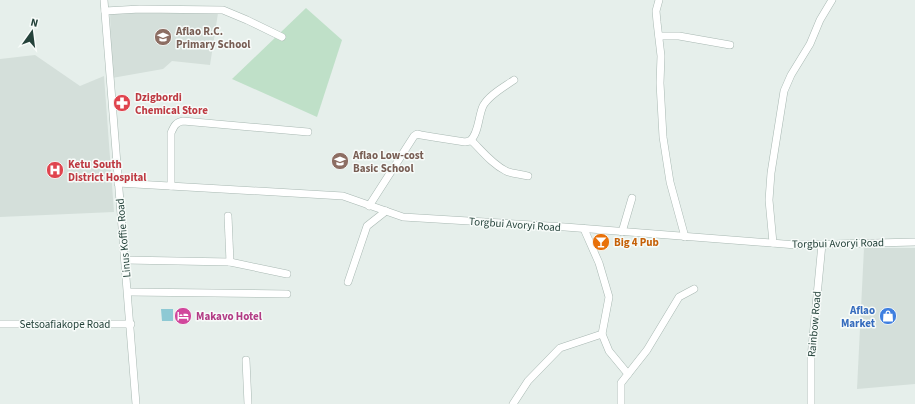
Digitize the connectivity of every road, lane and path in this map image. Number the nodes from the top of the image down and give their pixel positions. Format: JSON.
{"nodes":[{"id":1,"x":104,"y":0,"type":"edge"},
{"id":2,"x":659,"y":0,"type":"edge"},
{"id":3,"x":832,"y":0,"type":"edge"},
{"id":4,"x":105,"y":11,"type":"junction"},
{"id":5,"x":659,"y":36,"type":"junction"},
{"id":6,"x":282,"y":37,"type":"dead end"},
{"id":7,"x":730,"y":45,"type":"dead end"},
{"id":8,"x":514,"y":80,"type":"dead end"},
{"id":9,"x":308,"y":132,"type":"dead end"},
{"id":10,"x":471,"y":140,"type":"junction"},
{"id":11,"x":528,"y":176,"type":"dead end"},
{"id":12,"x":118,"y":183,"type":"junction"},
{"id":13,"x":171,"y":186,"type":"junction"},
{"id":14,"x":632,"y":198,"type":"dead end"},
{"id":15,"x":369,"y":206,"type":"junction"},
{"id":16,"x":386,"y":211,"type":"junction"},
{"id":17,"x":228,"y":216,"type":"dead end"},
{"id":18,"x":584,"y":229,"type":"junction"},
{"id":19,"x":622,"y":232,"type":"junction"},
{"id":20,"x":685,"y":236,"type":"junction"},
{"id":21,"x":915,"y":242,"type":"edge"},
{"id":22,"x":773,"y":243,"type":"junction"},
{"id":23,"x":822,"y":244,"type":"junction"},
{"id":24,"x":125,"y":260,"type":"junction"},
{"id":25,"x":230,"y":262,"type":"junction"},
{"id":26,"x":288,"y":274,"type":"dead end"},
{"id":27,"x":348,"y":282,"type":"dead end"},
{"id":28,"x":694,"y":289,"type":"dead end"},
{"id":29,"x":128,"y":292,"type":"junction"},
{"id":30,"x":287,"y":294,"type":"dead end"},
{"id":31,"x":0,"y":324,"type":"edge"},
{"id":32,"x":131,"y":324,"type":"junction"},
{"id":33,"x":602,"y":334,"type":"junction"},
{"id":34,"x":246,"y":360,"type":"dead end"},
{"id":35,"x":628,"y":374,"type":"junction"},
{"id":36,"x":136,"y":404,"type":"edge"},
{"id":37,"x":248,"y":404,"type":"edge"},
{"id":38,"x":513,"y":404,"type":"edge"},
{"id":39,"x":621,"y":404,"type":"edge"},
{"id":40,"x":811,"y":404,"type":"edge"}],
"edges":[{"from":1,"to":4,"type":"street","name":"Linus Koffie Road"},
{"from":2,"to":5,"type":"street"},
{"from":3,"to":22,"type":"street"},
{"from":4,"to":6,"type":"street"},
{"from":4,"to":12,"type":"street","name":"Linus Koffie Road"},
{"from":5,"to":7,"type":"street"},
{"from":5,"to":20,"type":"street"},
{"from":8,"to":10,"type":"street"},
{"from":9,"to":13,"type":"street"},
{"from":10,"to":11,"type":"street"},
{"from":10,"to":15,"type":"street"},
{"from":12,"to":13,"type":"street","name":"Torgbui Avoryi Road"},
{"from":12,"to":24,"type":"street","name":"Linus Koffie Road"},
{"from":13,"to":15,"type":"street","name":"Torgbui Avoryi Road"},
{"from":14,"to":19,"type":"street"},
{"from":15,"to":16,"type":"street","name":"Torgbui Avoryi Road"},
{"from":16,"to":18,"type":"street","name":"Torgbui Avoryi Road"},
{"from":16,"to":27,"type":"street"},
{"from":17,"to":25,"type":"street"},
{"from":18,"to":19,"type":"street","name":"Torgbui Avoryi Road"},
{"from":18,"to":33,"type":"street"},
{"from":19,"to":20,"type":"street","name":"Torgbui Avoryi Road"},
{"from":20,"to":22,"type":"street","name":"Torgbui Avoryi Road"},
{"from":21,"to":23,"type":"street","name":"Torgbui Avoryi Road"},
{"from":22,"to":23,"type":"street","name":"Torgbui Avoryi Road"},
{"from":23,"to":40,"type":"street","name":"Rainbow Road"},
{"from":24,"to":25,"type":"street"},
{"from":24,"to":29,"type":"street","name":"Linus Koffie Road"},
{"from":25,"to":26,"type":"street"},
{"from":28,"to":35,"type":"street"},
{"from":29,"to":30,"type":"street"},
{"from":29,"to":32,"type":"street","name":"Linus Koffie Road"},
{"from":31,"to":32,"type":"street","name":"Setsoafiakope Road"},
{"from":32,"to":36,"type":"street","name":"Linus Koffie Road"},
{"from":33,"to":35,"type":"street"},
{"from":33,"to":38,"type":"street"},
{"from":34,"to":37,"type":"street"},
{"from":35,"to":39,"type":"street"}]}
